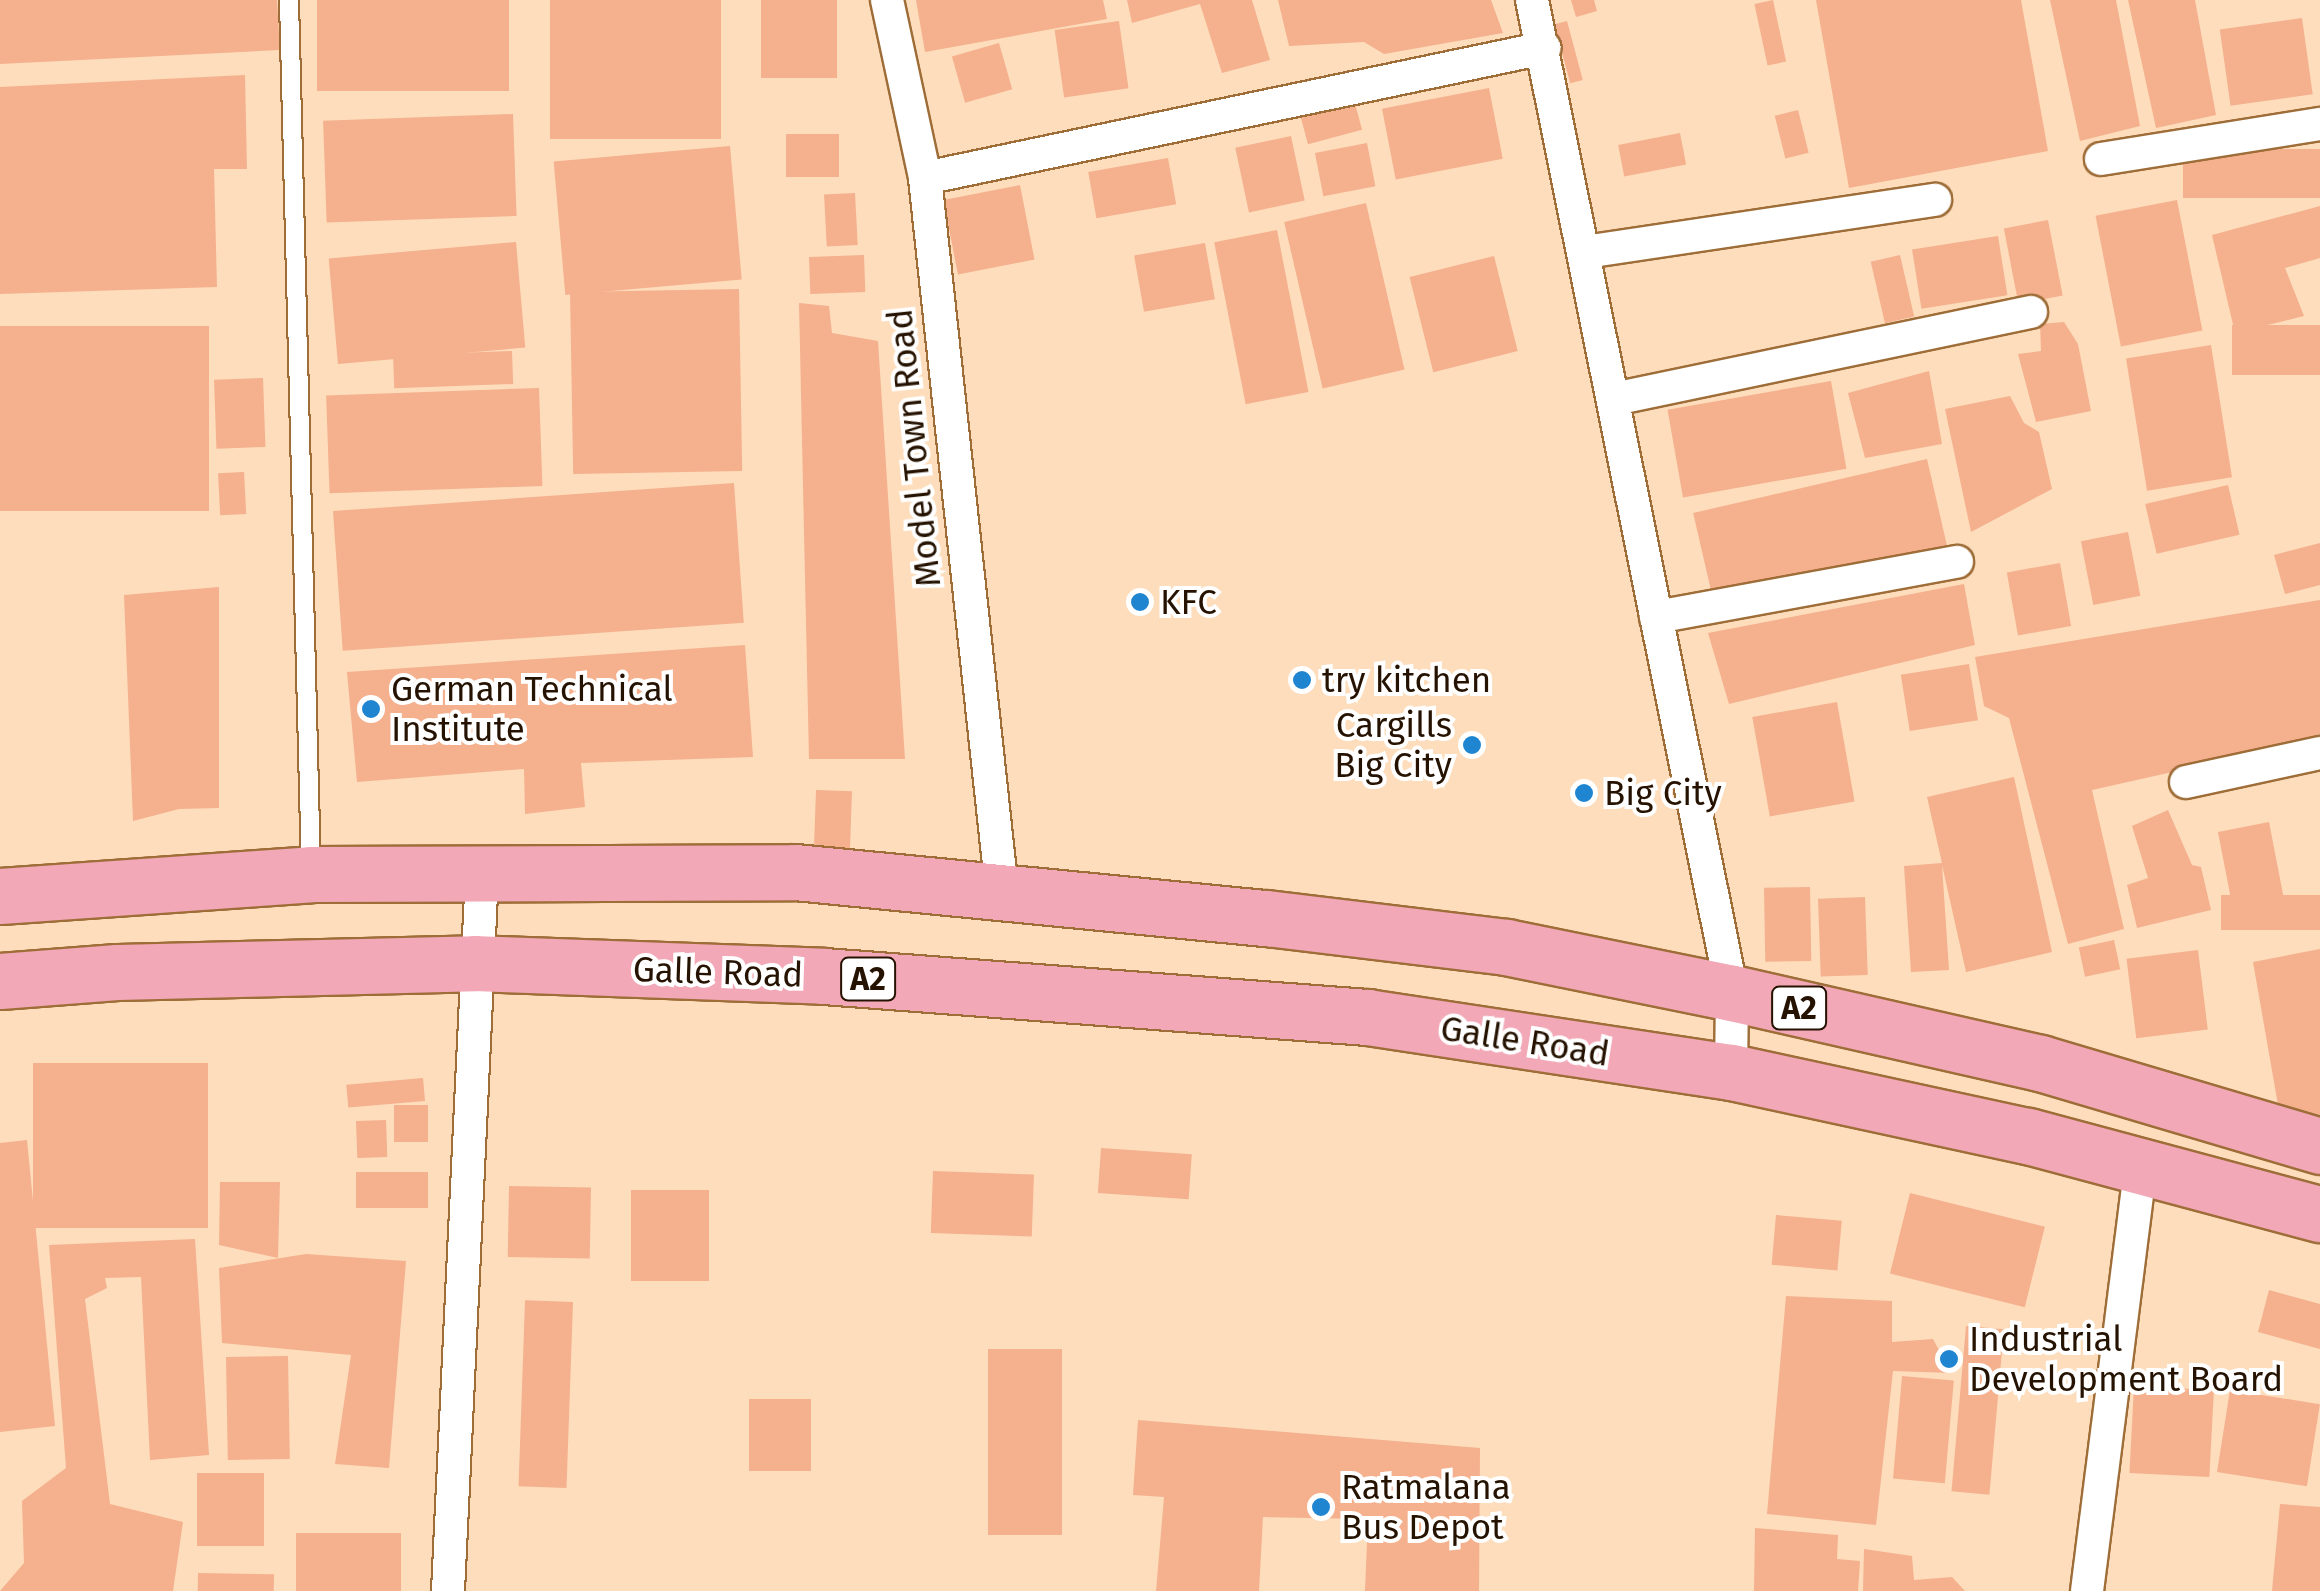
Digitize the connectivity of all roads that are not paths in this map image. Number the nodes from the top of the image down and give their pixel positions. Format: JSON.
{"nodes":[{"id":1,"x":289,"y":0,"type":"edge"},
{"id":2,"x":887,"y":0,"type":"edge"},
{"id":3,"x":1532,"y":0,"type":"edge"},
{"id":4,"x":1544,"y":48,"type":"junction"},
{"id":5,"x":2320,"y":124,"type":"edge"},
{"id":6,"x":2101,"y":159,"type":"dead end"},
{"id":7,"x":925,"y":178,"type":"junction"},
{"id":8,"x":1935,"y":200,"type":"dead end"},
{"id":9,"x":1585,"y":252,"type":"junction"},
{"id":10,"x":2031,"y":312,"type":"dead end"},
{"id":11,"x":1614,"y":399,"type":"junction"},
{"id":12,"x":1957,"y":562,"type":"dead end"},
{"id":13,"x":1656,"y":617,"type":"junction"},
{"id":14,"x":2320,"y":753,"type":"edge"},
{"id":15,"x":2186,"y":782,"type":"dead end"},
{"id":16,"x":482,"y":873,"type":"junction"},
{"id":17,"x":311,"y":874,"type":"junction"},
{"id":18,"x":1002,"y":891,"type":"junction"},
{"id":19,"x":0,"y":896,"type":"edge"},
{"id":20,"x":475,"y":963,"type":"junction"},
{"id":21,"x":0,"y":982,"type":"edge"},
{"id":22,"x":1732,"y":993,"type":"junction"},
{"id":23,"x":1731,"y":1072,"type":"junction"},
{"id":24,"x":2320,"y":1146,"type":"edge"},
{"id":25,"x":2141,"y":1166,"type":"junction"},
{"id":26,"x":2320,"y":1214,"type":"edge"},
{"id":27,"x":448,"y":1591,"type":"edge"},
{"id":28,"x":2087,"y":1591,"type":"edge"}],
"edges":[{"from":1,"to":17,"type":"lane"},
{"from":2,"to":7,"type":"street","name":"Model Town Road"},
{"from":3,"to":4,"type":"street"},
{"from":4,"to":7,"type":"street"},
{"from":4,"to":9,"type":"street"},
{"from":5,"to":6,"type":"street"},
{"from":7,"to":18,"type":"street","name":"Model Town Road"},
{"from":8,"to":9,"type":"street"},
{"from":9,"to":11,"type":"street"},
{"from":10,"to":11,"type":"street"},
{"from":11,"to":13,"type":"street"},
{"from":12,"to":13,"type":"street"},
{"from":13,"to":22,"type":"street"},
{"from":14,"to":15,"type":"street"},
{"from":16,"to":17,"type":"highway","number":"A2"},
{"from":16,"to":18,"type":"highway","number":"A2"},
{"from":16,"to":20,"type":"street"},
{"from":17,"to":19,"type":"highway","number":"A2"},
{"from":18,"to":22,"type":"highway","number":"A2"},
{"from":20,"to":21,"type":"highway","name":"Galle Road","number":"A2"},
{"from":20,"to":23,"type":"highway","name":"Galle Road","number":"A2"},
{"from":20,"to":27,"type":"street"},
{"from":22,"to":23,"type":"street"},
{"from":22,"to":24,"type":"highway","number":"A2"},
{"from":23,"to":25,"type":"highway","number":"A2"},
{"from":25,"to":26,"type":"highway","number":"A2"},
{"from":25,"to":28,"type":"street"}]}
